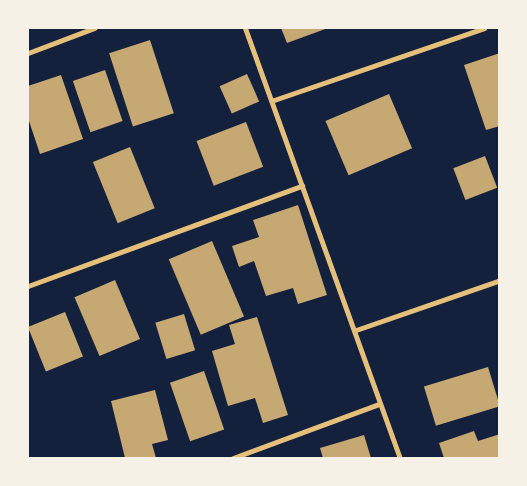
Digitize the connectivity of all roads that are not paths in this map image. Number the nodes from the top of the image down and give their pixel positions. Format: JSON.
{"nodes":[{"id":1,"x":94,"y":28,"type":"edge"},
{"id":2,"x":245,"y":28,"type":"edge"},
{"id":3,"x":484,"y":28,"type":"edge"},
{"id":4,"x":28,"y":53,"type":"edge"},
{"id":5,"x":274,"y":100,"type":"junction"},
{"id":6,"x":302,"y":186,"type":"junction"},
{"id":7,"x":500,"y":280,"type":"edge"},
{"id":8,"x":28,"y":286,"type":"edge"},
{"id":9,"x":356,"y":330,"type":"junction"},
{"id":10,"x":380,"y":404,"type":"junction"},
{"id":11,"x":233,"y":458,"type":"edge"},
{"id":12,"x":400,"y":458,"type":"edge"}],
"edges":[{"from":1,"to":4,"type":"street"},
{"from":2,"to":5,"type":"street"},
{"from":3,"to":5,"type":"street"},
{"from":5,"to":6,"type":"street"},
{"from":6,"to":8,"type":"street"},
{"from":6,"to":9,"type":"street"},
{"from":7,"to":9,"type":"street"},
{"from":9,"to":10,"type":"street"},
{"from":10,"to":11,"type":"street"},
{"from":10,"to":12,"type":"street"}]}
